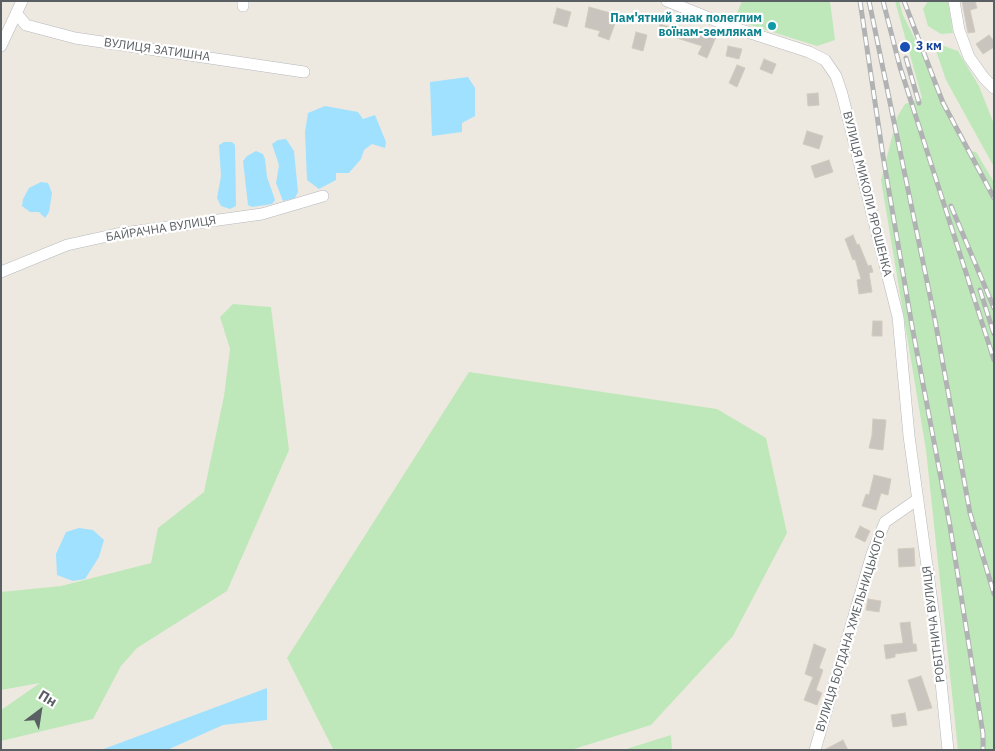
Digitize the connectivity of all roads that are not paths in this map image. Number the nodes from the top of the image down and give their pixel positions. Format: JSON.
{"nodes":[{"id":1,"x":22,"y":1,"type":"edge"},
{"id":2,"x":667,"y":1,"type":"edge"},
{"id":3,"x":954,"y":1,"type":"edge"},
{"id":4,"x":17,"y":14,"type":"junction"},
{"id":5,"x":1,"y":46,"type":"edge"},
{"id":6,"x":304,"y":72,"type":"dead end"},
{"id":7,"x":994,"y":88,"type":"edge"},
{"id":8,"x":323,"y":196,"type":"dead end"},
{"id":9,"x":1,"y":272,"type":"edge"},
{"id":10,"x":918,"y":499,"type":"junction"},
{"id":11,"x":815,"y":750,"type":"edge"},
{"id":12,"x":948,"y":750,"type":"edge"}],
"edges":[{"from":1,"to":4,"type":"street"},
{"from":2,"to":10,"type":"street","name":"ВУЛИЦЯ МИКОЛИ ЯРОШЕНКА"},
{"from":3,"to":7,"type":"street"},
{"from":4,"to":5,"type":"street"},
{"from":4,"to":6,"type":"street","name":"ВУЛИЦЯ ЗАТИШНА"},
{"from":8,"to":9,"type":"street","name":"БАЙРАЧНА ВУЛИЦЯ"},
{"from":10,"to":11,"type":"street","name":"ВУЛИЦЯ БОГДАНА ХМЕЛЬНИЦЬКОГО"},
{"from":10,"to":12,"type":"street","name":"РОБІТНИЧА ВУЛИЦЯ"}]}
